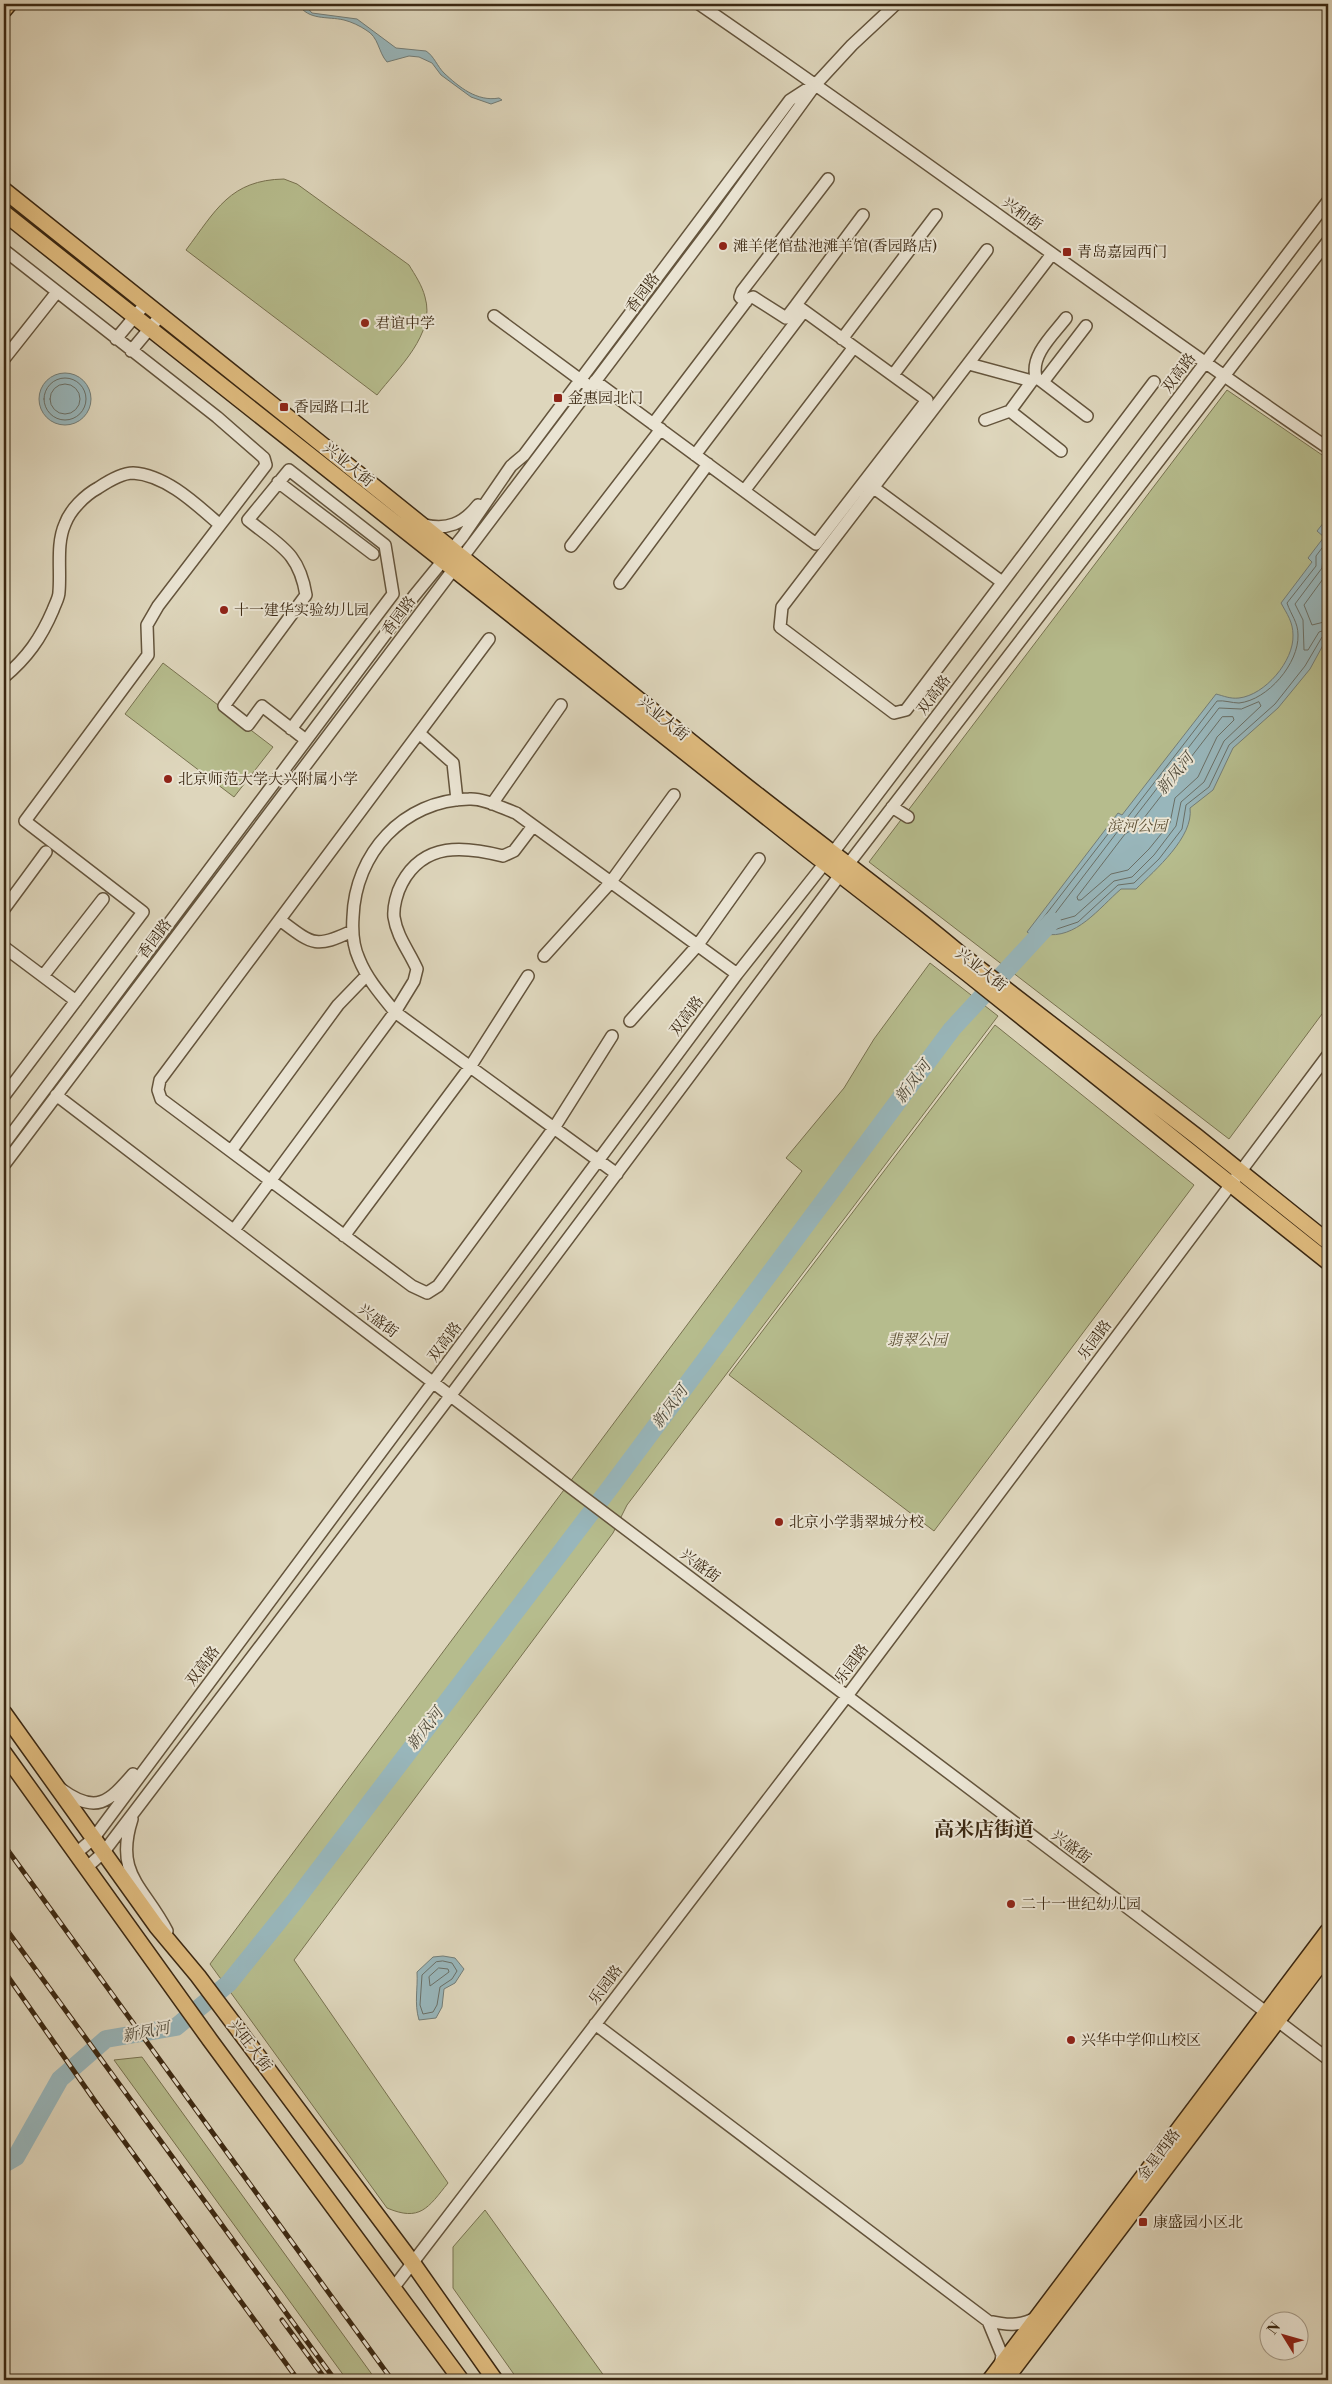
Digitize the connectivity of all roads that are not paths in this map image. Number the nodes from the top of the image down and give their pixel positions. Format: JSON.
{"nodes":[{"id":1,"x":9,"y":4,"type":"edge"},
{"id":2,"x":699,"y":4,"type":"edge"},
{"id":3,"x":896,"y":4,"type":"edge"},
{"id":4,"x":4,"y":10,"type":"edge"},
{"id":5,"x":816,"y":84,"type":"junction"},
{"id":6,"x":828,"y":179,"type":"dead end"},
{"id":7,"x":4,"y":190,"type":"edge"},
{"id":8,"x":1328,"y":201,"type":"edge"},
{"id":9,"x":4,"y":213,"type":"edge"},
{"id":10,"x":863,"y":215,"type":"dead end"},
{"id":11,"x":936,"y":215,"type":"dead end"},
{"id":12,"x":1328,"y":241,"type":"edge"},
{"id":13,"x":987,"y":250,"type":"dead end"},
{"id":14,"x":1052,"y":254,"type":"junction"},
{"id":15,"x":6,"y":256,"type":"edge"},
{"id":16,"x":57,"y":292,"type":"junction"},
{"id":17,"x":746,"y":302,"type":"junction"},
{"id":18,"x":146,"y":303,"type":"junction"},
{"id":19,"x":800,"y":308,"type":"junction"},
{"id":20,"x":161,"y":315,"type":"junction"},
{"id":21,"x":494,"y":316,"type":"dead end"},
{"id":22,"x":134,"y":317,"type":"junction"},
{"id":23,"x":1066,"y":318,"type":"dead end"},
{"id":24,"x":1086,"y":326,"type":"dead end"},
{"id":25,"x":150,"y":329,"type":"junction"},
{"id":26,"x":842,"y":338,"type":"junction"},
{"id":27,"x":116,"y":339,"type":"junction"},
{"id":28,"x":854,"y":347,"type":"junction"},
{"id":29,"x":131,"y":351,"type":"junction"},
{"id":30,"x":4,"y":359,"type":"edge"},
{"id":31,"x":969,"y":364,"type":"junction"},
{"id":32,"x":1205,"y":364,"type":"junction"},
{"id":33,"x":893,"y":375,"type":"junction"},
{"id":34,"x":1223,"y":376,"type":"junction"},
{"id":35,"x":580,"y":380,"type":"junction"},
{"id":36,"x":1037,"y":380,"type":"junction"},
{"id":37,"x":1154,"y":382,"type":"dead end"},
{"id":38,"x":593,"y":384,"type":"junction"},
{"id":39,"x":1010,"y":411,"type":"junction"},
{"id":40,"x":1087,"y":416,"type":"dead end"},
{"id":41,"x":985,"y":420,"type":"dead end"},
{"id":42,"x":657,"y":426,"type":"junction"},
{"id":43,"x":1328,"y":448,"type":"edge"},
{"id":44,"x":1061,"y":451,"type":"dead end"},
{"id":45,"x":695,"y":454,"type":"junction"},
{"id":46,"x":708,"y":464,"type":"junction"},
{"id":47,"x":278,"y":482,"type":"junction"},
{"id":48,"x":874,"y":488,"type":"junction"},
{"id":49,"x":744,"y":491,"type":"junction"},
{"id":50,"x":490,"y":494,"type":"junction"},
{"id":51,"x":220,"y":525,"type":"junction"},
{"id":52,"x":424,"y":525,"type":"junction"},
{"id":53,"x":572,"y":546,"type":"dead end"},
{"id":54,"x":458,"y":552,"type":"junction"},
{"id":55,"x":373,"y":554,"type":"dead end"},
{"id":56,"x":448,"y":566,"type":"junction"},
{"id":57,"x":1002,"y":582,"type":"junction"},
{"id":58,"x":620,"y":583,"type":"dead end"},
{"id":59,"x":489,"y":639,"type":"dead end"},
{"id":60,"x":4,"y":677,"type":"edge"},
{"id":61,"x":561,"y":706,"type":"dead end"},
{"id":62,"x":291,"y":729,"type":"junction"},
{"id":63,"x":419,"y":733,"type":"junction"},
{"id":64,"x":306,"y":740,"type":"junction"},
{"id":65,"x":674,"y":796,"type":"dead end"},
{"id":66,"x":457,"y":800,"type":"junction"},
{"id":67,"x":492,"y":804,"type":"junction"},
{"id":68,"x":892,"y":807,"type":"junction"},
{"id":69,"x":908,"y":817,"type":"dead end"},
{"id":70,"x":533,"y":826,"type":"junction"},
{"id":71,"x":46,"y":852,"type":"dead end"},
{"id":72,"x":828,"y":858,"type":"junction"},
{"id":73,"x":758,"y":859,"type":"dead end"},
{"id":74,"x":844,"y":870,"type":"junction"},
{"id":75,"x":610,"y":883,"type":"junction"},
{"id":76,"x":103,"y":899,"type":"dead end"},
{"id":77,"x":4,"y":907,"type":"edge"},
{"id":78,"x":280,"y":920,"type":"junction"},
{"id":79,"x":352,"y":931,"type":"junction"},
{"id":80,"x":698,"y":946,"type":"junction"},
{"id":81,"x":4,"y":947,"type":"edge"},
{"id":82,"x":544,"y":956,"type":"dead end"},
{"id":83,"x":736,"y":974,"type":"junction"},
{"id":84,"x":367,"y":975,"type":"junction"},
{"id":85,"x":43,"y":976,"type":"junction"},
{"id":86,"x":528,"y":976,"type":"dead end"},
{"id":87,"x":1003,"y":994,"type":"junction"},
{"id":88,"x":76,"y":1001,"type":"junction"},
{"id":89,"x":395,"y":1012,"type":"junction"},
{"id":90,"x":630,"y":1021,"type":"dead end"},
{"id":91,"x":612,"y":1036,"type":"dead end"},
{"id":92,"x":1328,"y":1055,"type":"edge"},
{"id":93,"x":470,"y":1067,"type":"junction"},
{"id":94,"x":5,"y":1092,"type":"edge"},
{"id":95,"x":56,"y":1095,"type":"junction"},
{"id":96,"x":554,"y":1128,"type":"junction"},
{"id":97,"x":4,"y":1144,"type":"edge"},
{"id":98,"x":231,"y":1150,"type":"junction"},
{"id":99,"x":598,"y":1160,"type":"junction"},
{"id":100,"x":4,"y":1165,"type":"edge"},
{"id":101,"x":1241,"y":1171,"type":"junction"},
{"id":102,"x":617,"y":1174,"type":"junction"},
{"id":103,"x":271,"y":1180,"type":"junction"},
{"id":104,"x":1231,"y":1185,"type":"junction"},
{"id":105,"x":234,"y":1230,"type":"junction"},
{"id":106,"x":344,"y":1236,"type":"junction"},
{"id":107,"x":1328,"y":1242,"type":"edge"},
{"id":108,"x":1328,"y":1262,"type":"edge"},
{"id":109,"x":434,"y":1382,"type":"junction"},
{"id":110,"x":451,"y":1395,"type":"junction"},
{"id":111,"x":847,"y":1696,"type":"junction"},
{"id":112,"x":4,"y":1713,"type":"edge"},
{"id":113,"x":164,"y":1743,"type":"junction"},
{"id":114,"x":4,"y":1753,"type":"edge"},
{"id":115,"x":56,"y":1788,"type":"junction"},
{"id":116,"x":44,"y":1809,"type":"junction"},
{"id":117,"x":135,"y":1811,"type":"junction"},
{"id":118,"x":93,"y":1839,"type":"junction"},
{"id":119,"x":103,"y":1853,"type":"junction"},
{"id":120,"x":75,"y":1854,"type":"junction"},
{"id":121,"x":86,"y":1868,"type":"junction"},
{"id":122,"x":122,"y":1879,"type":"junction"},
{"id":123,"x":104,"y":1892,"type":"junction"},
{"id":124,"x":1328,"y":1931,"type":"edge"},
{"id":125,"x":177,"y":1950,"type":"junction"},
{"id":126,"x":1328,"y":1954,"type":"edge"},
{"id":127,"x":1272,"y":2017,"type":"junction"},
{"id":128,"x":596,"y":2024,"type":"junction"},
{"id":129,"x":1328,"y":2059,"type":"edge"},
{"id":130,"x":412,"y":2262,"type":"junction"},
{"id":131,"x":394,"y":2287,"type":"junction"},
{"id":132,"x":1038,"y":2316,"type":"junction"},
{"id":133,"x":988,"y":2321,"type":"junction"},
{"id":134,"x":998,"y":2376,"type":"edge"},
{"id":135,"x":461,"y":2380,"type":"edge"},
{"id":136,"x":495,"y":2380,"type":"edge"}],
"edges":[{"from":1,"to":4,"type":"main road"},
{"from":2,"to":5,"type":"street","name":"兴和街"},
{"from":3,"to":5,"type":"street","name":"香园路"},
{"from":5,"to":14,"type":"street","name":"兴和街"},
{"from":5,"to":35,"type":"street","name":"香园路"},
{"from":5,"to":38,"type":"street","name":"香园路"},
{"from":6,"to":17,"type":"street"},
{"from":7,"to":18,"type":"main road","name":"兴业大街"},
{"from":8,"to":32,"type":"street","name":"双高路"},
{"from":9,"to":22,"type":"main road","name":"兴业大街"},
{"from":10,"to":19,"type":"street"},
{"from":11,"to":26,"type":"street"},
{"from":12,"to":34,"type":"street"},
{"from":13,"to":33,"type":"street"},
{"from":14,"to":31,"type":"street"},
{"from":14,"to":32,"type":"street","name":"兴和街"},
{"from":15,"to":16,"type":"street"},
{"from":16,"to":27,"type":"street"},
{"from":16,"to":30,"type":"street"},
{"from":17,"to":19,"type":"street"},
{"from":17,"to":42,"type":"street"},
{"from":18,"to":20,"type":"main road","name":"兴业大街"},
{"from":18,"to":22,"type":"street"},
{"from":19,"to":26,"type":"street"},
{"from":19,"to":45,"type":"street"},
{"from":20,"to":25,"type":"street"},
{"from":20,"to":52,"type":"main road","name":"兴业大街"},
{"from":21,"to":35,"type":"street"},
{"from":22,"to":25,"type":"main road","name":"兴业大街"},
{"from":22,"to":27,"type":"street"},
{"from":23,"to":36,"type":"street"},
{"from":24,"to":36,"type":"street"},
{"from":25,"to":29,"type":"street"},
{"from":25,"to":56,"type":"main road","name":"兴业大街"},
{"from":26,"to":28,"type":"street"},
{"from":27,"to":29,"type":"street"},
{"from":28,"to":33,"type":"street"},
{"from":28,"to":49,"type":"street"},
{"from":29,"to":51,"type":"street"},
{"from":31,"to":36,"type":"street"},
{"from":31,"to":48,"type":"street"},
{"from":32,"to":34,"type":"street","name":"兴和街"},
{"from":32,"to":72,"type":"street","name":"双高路"},
{"from":33,"to":49,"type":"street"},
{"from":34,"to":43,"type":"street","name":"兴和街"},
{"from":34,"to":68,"type":"street"},
{"from":35,"to":38,"type":"street"},
{"from":35,"to":50,"type":"street","name":"香园路"},
{"from":36,"to":39,"type":"street"},
{"from":36,"to":40,"type":"street"},
{"from":37,"to":57,"type":"street"},
{"from":38,"to":42,"type":"street"},
{"from":38,"to":54,"type":"street","name":"香园路"},
{"from":39,"to":41,"type":"street"},
{"from":39,"to":44,"type":"street"},
{"from":42,"to":45,"type":"street"},
{"from":42,"to":53,"type":"street"},
{"from":45,"to":46,"type":"street"},
{"from":46,"to":49,"type":"street"},
{"from":46,"to":58,"type":"street"},
{"from":47,"to":55,"type":"street"},
{"from":47,"to":62,"type":"street"},
{"from":47,"to":62,"type":"street"},
{"from":48,"to":57,"type":"street"},
{"from":48,"to":57,"type":"street"},
{"from":50,"to":52,"type":"street"},
{"from":50,"to":54,"type":"street","name":"香园路"},
{"from":51,"to":60,"type":"street"},
{"from":51,"to":88,"type":"street"},
{"from":52,"to":54,"type":"main road","name":"兴业大街"},
{"from":54,"to":56,"type":"street","name":"香园路"},
{"from":54,"to":72,"type":"main road","name":"兴业大街"},
{"from":56,"to":64,"type":"street","name":"香园路"},
{"from":56,"to":72,"type":"main road","name":"兴业大街"},
{"from":56,"to":95,"type":"street","name":"香园路"},
{"from":59,"to":63,"type":"street"},
{"from":61,"to":67,"type":"street"},
{"from":62,"to":64,"type":"street"},
{"from":63,"to":66,"type":"street"},
{"from":63,"to":78,"type":"street"},
{"from":64,"to":97,"type":"street","name":"香园路"},
{"from":65,"to":75,"type":"street"},
{"from":66,"to":67,"type":"street"},
{"from":66,"to":79,"type":"street"},
{"from":67,"to":70,"type":"street"},
{"from":68,"to":69,"type":"street"},
{"from":68,"to":74,"type":"street"},
{"from":70,"to":75,"type":"street"},
{"from":70,"to":89,"type":"street"},
{"from":71,"to":77,"type":"street"},
{"from":72,"to":74,"type":"main road","name":"兴业大街"},
{"from":72,"to":83,"type":"street","name":"双高路"},
{"from":73,"to":80,"type":"street"},
{"from":74,"to":87,"type":"main road","name":"兴业大街"},
{"from":74,"to":102,"type":"street"},
{"from":75,"to":80,"type":"street"},
{"from":75,"to":82,"type":"street"},
{"from":76,"to":85,"type":"street"},
{"from":78,"to":79,"type":"street"},
{"from":78,"to":98,"type":"street"},
{"from":79,"to":84,"type":"street"},
{"from":80,"to":83,"type":"street"},
{"from":80,"to":90,"type":"street"},
{"from":81,"to":85,"type":"street"},
{"from":83,"to":99,"type":"street","name":"双高路"},
{"from":84,"to":89,"type":"street"},
{"from":84,"to":98,"type":"street"},
{"from":85,"to":88,"type":"street"},
{"from":86,"to":93,"type":"street"},
{"from":87,"to":101,"type":"main road","name":"兴业大街"},
{"from":87,"to":104,"type":"main road","name":"兴业大街"},
{"from":88,"to":94,"type":"street"},
{"from":89,"to":93,"type":"street"},
{"from":89,"to":103,"type":"street"},
{"from":91,"to":96,"type":"street"},
{"from":92,"to":101,"type":"street","name":"乐园路"},
{"from":93,"to":96,"type":"street"},
{"from":93,"to":106,"type":"street"},
{"from":95,"to":100,"type":"street","name":"香园路"},
{"from":95,"to":105,"type":"street","name":"兴盛街"},
{"from":96,"to":99,"type":"street"},
{"from":96,"to":106,"type":"street"},
{"from":98,"to":103,"type":"street"},
{"from":99,"to":102,"type":"street"},
{"from":99,"to":109,"type":"street","name":"双高路"},
{"from":101,"to":104,"type":"street","name":"乐园路"},
{"from":101,"to":107,"type":"main road","name":"兴业大街"},
{"from":102,"to":110,"type":"street"},
{"from":103,"to":105,"type":"street"},
{"from":103,"to":106,"type":"street"},
{"from":104,"to":108,"type":"main road","name":"兴业大街"},
{"from":104,"to":111,"type":"street","name":"乐园路"},
{"from":105,"to":109,"type":"street","name":"兴盛街"},
{"from":109,"to":110,"type":"street","name":"兴盛街"},
{"from":109,"to":113,"type":"street","name":"双高路"},
{"from":110,"to":111,"type":"street","name":"兴盛街"},
{"from":110,"to":117,"type":"street"},
{"from":111,"to":127,"type":"street","name":"兴盛街"},
{"from":111,"to":128,"type":"street","name":"乐园路"},
{"from":112,"to":115,"type":"main road","name":"兴旺大街"},
{"from":113,"to":115,"type":"street"},
{"from":113,"to":118,"type":"street","name":"双高路"},
{"from":114,"to":116,"type":"main road","name":"兴旺大街"},
{"from":115,"to":116,"type":"main road"},
{"from":115,"to":118,"type":"main road","name":"兴旺大街"},
{"from":116,"to":120,"type":"main road","name":"兴旺大街"},
{"from":117,"to":119,"type":"street"},
{"from":117,"to":125,"type":"street"},
{"from":118,"to":119,"type":"main road","name":"兴旺大街"},
{"from":118,"to":120,"type":"street","name":"双高路"},
{"from":119,"to":121,"type":"street"},
{"from":119,"to":122,"type":"main road","name":"兴旺大街"},
{"from":120,"to":121,"type":"main road","name":"兴旺大街"},
{"from":121,"to":123,"type":"main road","name":"兴旺大街"},
{"from":122,"to":123,"type":"main road"},
{"from":122,"to":125,"type":"main road","name":"兴旺大街"},
{"from":123,"to":131,"type":"main road","name":"兴旺大街"},
{"from":124,"to":127,"type":"main road","name":"金星西路"},
{"from":125,"to":130,"type":"main road","name":"兴旺大街"},
{"from":126,"to":127,"type":"main road","name":"金星西路"},
{"from":127,"to":129,"type":"street","name":"兴盛街"},
{"from":127,"to":132,"type":"main road","name":"金星西路"},
{"from":127,"to":134,"type":"main road","name":"金星西路"},
{"from":128,"to":130,"type":"street","name":"乐园路"},
{"from":128,"to":133,"type":"street"},
{"from":130,"to":131,"type":"street","name":"乐园路"},
{"from":130,"to":136,"type":"main road","name":"兴旺大街"},
{"from":131,"to":135,"type":"main road","name":"兴旺大街"},
{"from":132,"to":133,"type":"street"},
{"from":132,"to":134,"type":"main road","name":"金星西路"},
{"from":133,"to":134,"type":"street"}]}
